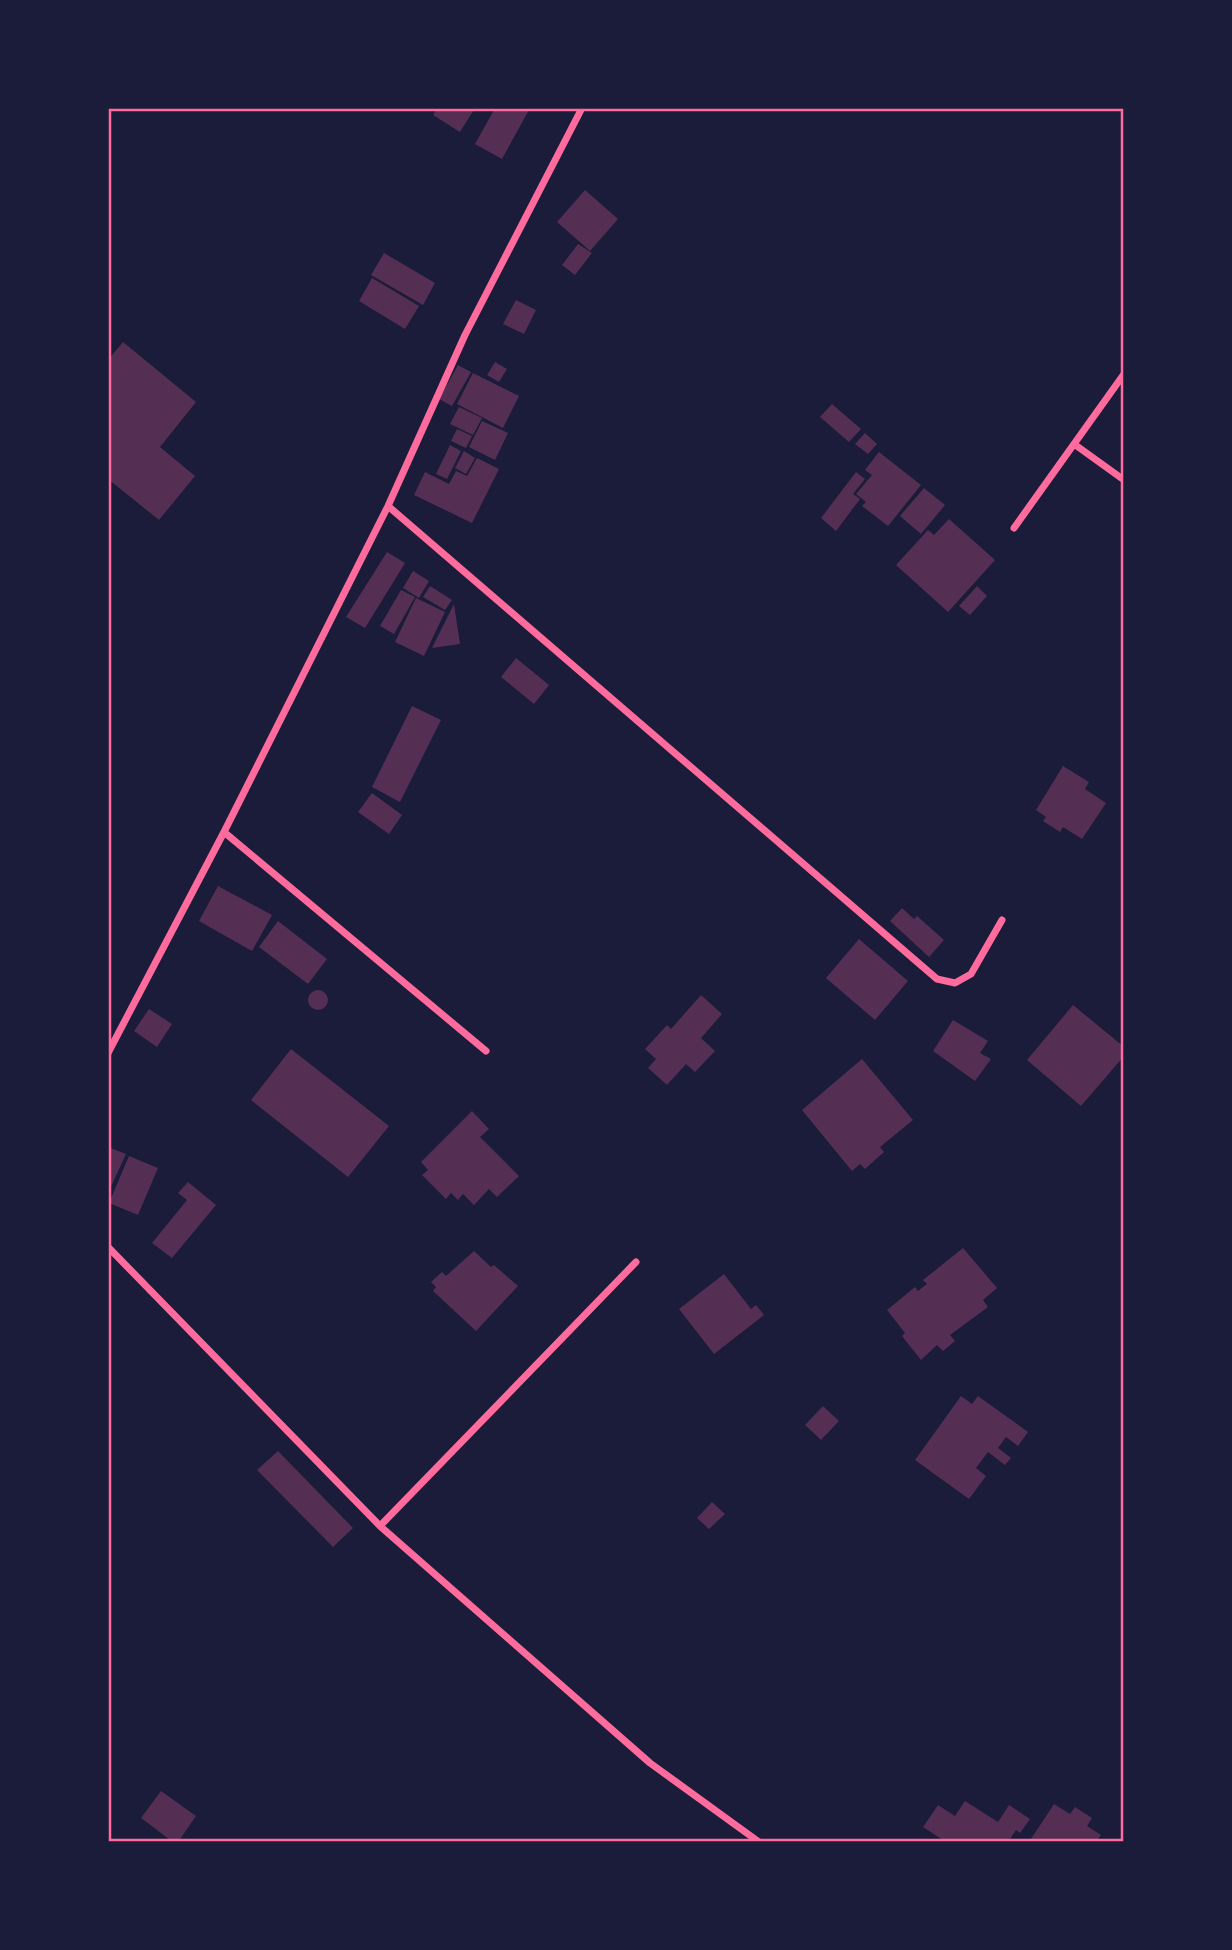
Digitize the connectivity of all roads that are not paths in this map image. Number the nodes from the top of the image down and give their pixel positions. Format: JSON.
{"nodes":[{"id":1,"x":582,"y":108,"type":"edge"},
{"id":2,"x":1124,"y":374,"type":"edge"},
{"id":3,"x":1074,"y":444,"type":"junction"},
{"id":4,"x":1124,"y":480,"type":"edge"},
{"id":5,"x":388,"y":506,"type":"junction"},
{"id":6,"x":1014,"y":528,"type":"dead end"},
{"id":7,"x":224,"y":832,"type":"junction"},
{"id":8,"x":1002,"y":920,"type":"dead end"},
{"id":9,"x":486,"y":1051,"type":"dead end"},
{"id":10,"x":108,"y":1053,"type":"edge"},
{"id":11,"x":108,"y":1247,"type":"edge"},
{"id":12,"x":636,"y":1262,"type":"dead end"},
{"id":13,"x":380,"y":1526,"type":"junction"},
{"id":14,"x":759,"y":1842,"type":"edge"}],
"edges":[{"from":1,"to":5,"type":"street"},
{"from":2,"to":3,"type":"street"},
{"from":3,"to":4,"type":"street"},
{"from":3,"to":6,"type":"street"},
{"from":5,"to":7,"type":"street"},
{"from":5,"to":8,"type":"street"},
{"from":7,"to":9,"type":"street"},
{"from":7,"to":10,"type":"street"},
{"from":11,"to":13,"type":"street"},
{"from":12,"to":13,"type":"street"},
{"from":13,"to":14,"type":"street"}]}
